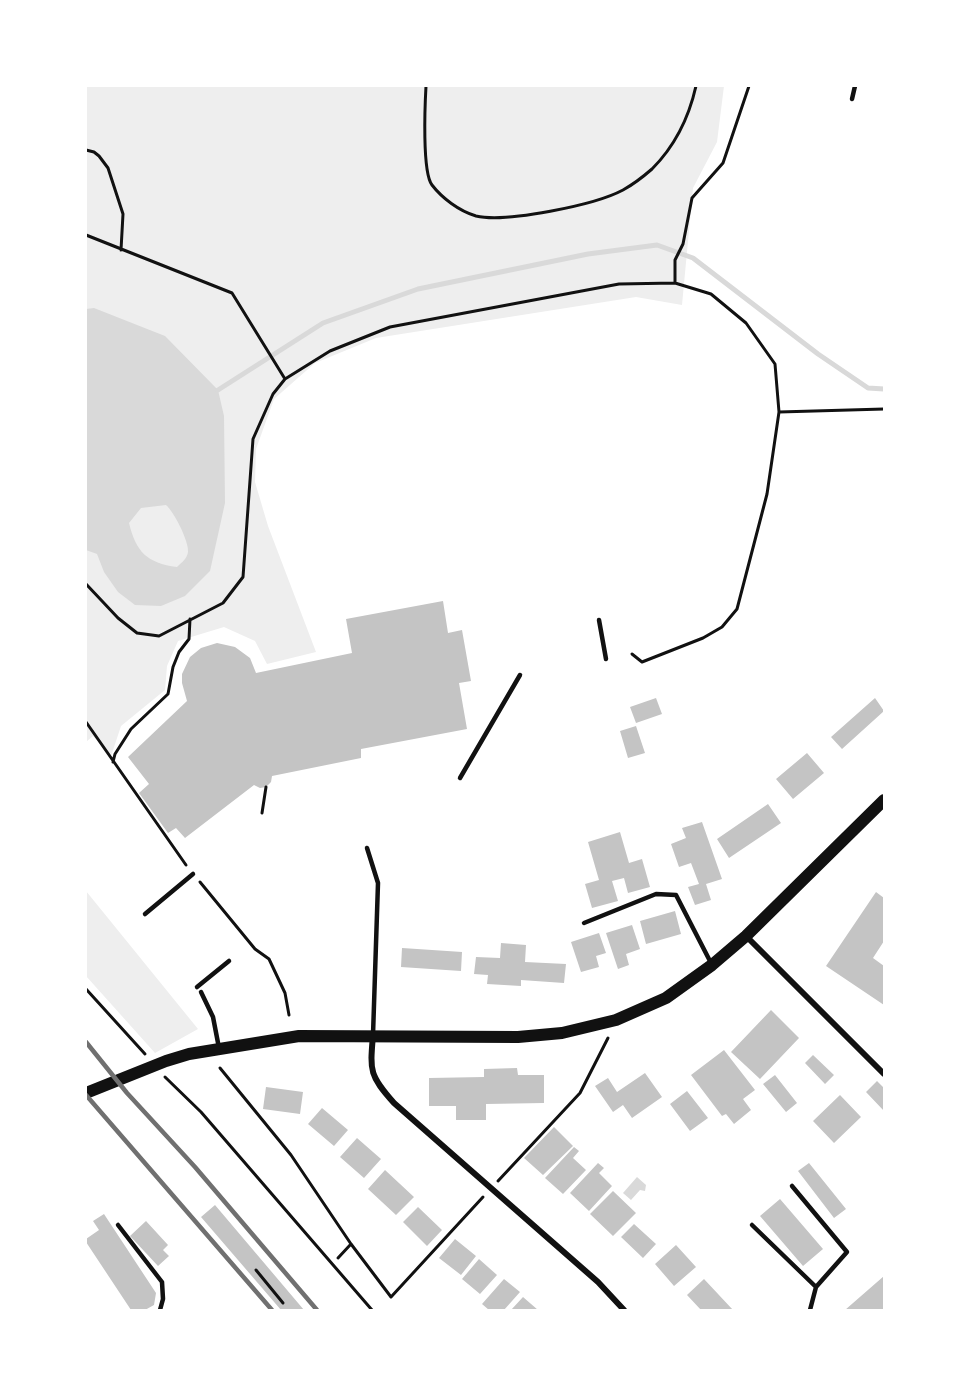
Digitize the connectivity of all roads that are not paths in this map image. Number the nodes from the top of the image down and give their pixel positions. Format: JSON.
{"nodes":[{"id":1,"x":855,"y":86,"type":"edge"},
{"id":2,"x":852,"y":99,"type":"dead end"},
{"id":3,"x":599,"y":620,"type":"dead end"},
{"id":4,"x":606,"y":659,"type":"dead end"},
{"id":5,"x":520,"y":675,"type":"dead end"},
{"id":6,"x":460,"y":778,"type":"dead end"},
{"id":7,"x":885,"y":800,"type":"edge"},
{"id":8,"x":367,"y":848,"type":"dead end"},
{"id":9,"x":191,"y":871,"type":"road end"},
{"id":10,"x":145,"y":914,"type":"dead end"},
{"id":11,"x":584,"y":923,"type":"dead end"},
{"id":12,"x":746,"y":936,"type":"junction"},
{"id":13,"x":229,"y":961,"type":"dead end"},
{"id":14,"x":712,"y":965,"type":"junction"},
{"id":15,"x":373,"y":1035,"type":"junction"},
{"id":16,"x":219,"y":1048,"type":"junction"},
{"id":17,"x":885,"y":1074,"type":"edge"},
{"id":18,"x":86,"y":1093,"type":"edge"},
{"id":19,"x":792,"y":1186,"type":"dead end"},
{"id":20,"x":118,"y":1225,"type":"dead end"},
{"id":21,"x":752,"y":1225,"type":"dead end"},
{"id":22,"x":816,"y":1287,"type":"junction"},
{"id":23,"x":160,"y":1311,"type":"edge"},
{"id":24,"x":624,"y":1311,"type":"edge"},
{"id":25,"x":810,"y":1311,"type":"edge"}],
"edges":[{"from":1,"to":2,"type":"lane"},
{"from":3,"to":4,"type":"lane"},
{"from":5,"to":6,"type":"lane"},
{"from":7,"to":12,"type":"main road"},
{"from":8,"to":15,"type":"lane"},
{"from":9,"to":10,"type":"lane"},
{"from":11,"to":14,"type":"lane"},
{"from":12,"to":14,"type":"main road"},
{"from":12,"to":17,"type":"street"},
{"from":13,"to":16,"type":"lane"},
{"from":14,"to":15,"type":"main road"},
{"from":15,"to":16,"type":"main road"},
{"from":15,"to":24,"type":"street"},
{"from":16,"to":18,"type":"main road"},
{"from":19,"to":22,"type":"lane"},
{"from":20,"to":23,"type":"lane"},
{"from":21,"to":22,"type":"lane"},
{"from":22,"to":25,"type":"lane"}]}
